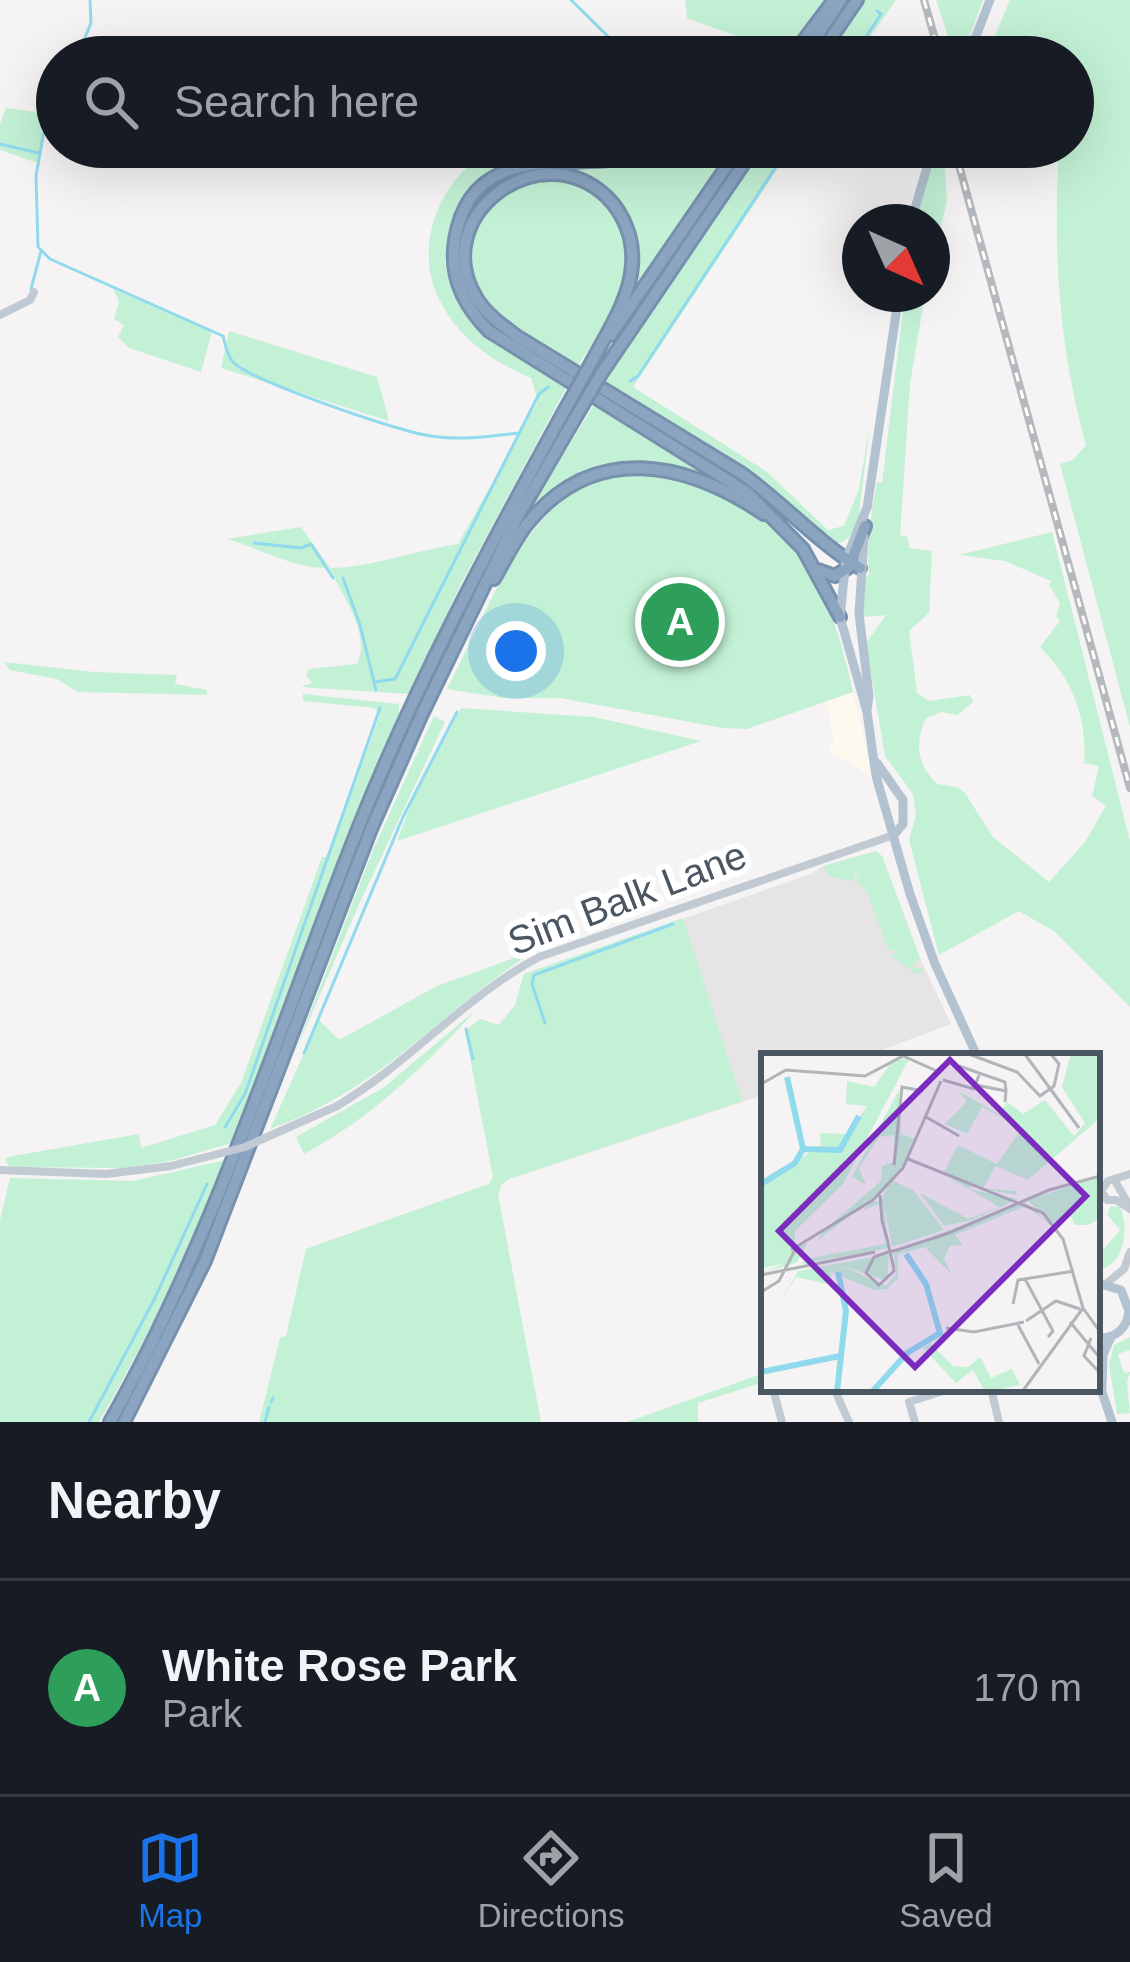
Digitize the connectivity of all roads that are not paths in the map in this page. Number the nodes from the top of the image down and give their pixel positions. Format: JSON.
{"nodes":[{"id":1,"x":838,"y":0,"type":"edge"},
{"id":2,"x":857,"y":0,"type":"edge"},
{"id":3,"x":988,"y":3,"type":"edge"},
{"id":4,"x":808,"y":36,"type":"edge"},
{"id":5,"x":816,"y":36,"type":"edge"},
{"id":6,"x":832,"y":36,"type":"edge"},
{"id":7,"x":976,"y":36,"type":"edge"},
{"id":8,"x":512,"y":168,"type":"edge"},
{"id":9,"x":726,"y":168,"type":"edge"},
{"id":10,"x":740,"y":168,"type":"edge"},
{"id":11,"x":927,"y":168,"type":"edge"},
{"id":12,"x":916,"y":204,"type":"edge"},
{"id":13,"x":34,"y":292,"type":"dead end"},
{"id":14,"x":896,"y":312,"type":"edge"},
{"id":15,"x":0,"y":315,"type":"edge"},
{"id":16,"x":595,"y":371,"type":"junction"},
{"id":17,"x":568,"y":417,"type":"junction"},
{"id":18,"x":868,"y":505,"type":"junction"},
{"id":19,"x":865,"y":526,"type":"joint"},
{"id":20,"x":790,"y":534,"type":"junction"},
{"id":21,"x":852,"y":539,"type":"junction"},
{"id":22,"x":824,"y":545,"type":"junction"},
{"id":23,"x":850,"y":566,"type":"junction"},
{"id":24,"x":815,"y":568,"type":"junction"},
{"id":25,"x":840,"y":617,"type":"junction"},
{"id":26,"x":466,"y":620,"type":"junction"},
{"id":27,"x":429,"y":682,"type":"junction"},
{"id":28,"x":867,"y":712,"type":"junction"},
{"id":29,"x":414,"y":715,"type":"junction"},
{"id":30,"x":877,"y":762,"type":"junction"},
{"id":31,"x":894,"y":835,"type":"junction"},
{"id":32,"x":972,"y":1053,"type":"edge"},
{"id":33,"x":0,"y":1170,"type":"edge"},
{"id":34,"x":1130,"y":1176,"type":"edge"},
{"id":35,"x":1130,"y":1208,"type":"edge"},
{"id":36,"x":1130,"y":1252,"type":"edge"},
{"id":37,"x":1130,"y":1282,"type":"edge"},
{"id":38,"x":1102,"y":1283,"type":"edge"},
{"id":39,"x":1124,"y":1294,"type":"junction"},
{"id":40,"x":1130,"y":1306,"type":"edge"},
{"id":41,"x":1127,"y":1325,"type":"edge"},
{"id":42,"x":1111,"y":1337,"type":"junction"},
{"id":43,"x":1100,"y":1338,"type":"edge"},
{"id":44,"x":1100,"y":1382,"type":"edge"},
{"id":45,"x":774,"y":1392,"type":"edge"},
{"id":46,"x":905,"y":1392,"type":"edge"},
{"id":47,"x":940,"y":1392,"type":"edge"},
{"id":48,"x":992,"y":1392,"type":"edge"},
{"id":49,"x":838,"y":1395,"type":"dead end"},
{"id":50,"x":909,"y":1402,"type":"junction"},
{"id":51,"x":110,"y":1422,"type":"edge"},
{"id":52,"x":124,"y":1422,"type":"edge"},
{"id":53,"x":782,"y":1422,"type":"edge"},
{"id":54,"x":849,"y":1422,"type":"edge"},
{"id":55,"x":915,"y":1422,"type":"edge"},
{"id":56,"x":999,"y":1422,"type":"edge"},
{"id":57,"x":1112,"y":1422,"type":"edge"}],
"edges":[{"from":1,"to":4,"type":"highway"},
{"from":1,"to":5,"type":"highway"},
{"from":2,"to":6,"type":"highway"},
{"from":3,"to":7,"type":"main road"},
{"from":8,"to":20,"type":"highway"},
{"from":9,"to":16,"type":"highway"},
{"from":10,"to":16,"type":"highway"},
{"from":11,"to":12,"type":"main road"},
{"from":13,"to":15,"type":"street"},
{"from":14,"to":18,"type":"main road"},
{"from":16,"to":17,"type":"highway","bridge":true},
{"from":16,"to":22,"type":"highway"},
{"from":17,"to":26,"type":"highway"},
{"from":17,"to":27,"type":"highway"},
{"from":18,"to":19,"type":"main road"},
{"from":18,"to":21,"type":"main road"},
{"from":19,"to":23,"type":"highway"},
{"from":20,"to":24,"type":"highway"},
{"from":20,"to":26,"type":"highway"},
{"from":21,"to":22,"type":"highway"},
{"from":21,"to":23,"type":"main road"},
{"from":22,"to":23,"type":"highway"},
{"from":23,"to":24,"type":"highway"},
{"from":23,"to":25,"type":"main road"},
{"from":23,"to":28,"type":"main road"},
{"from":24,"to":25,"type":"highway"},
{"from":25,"to":28,"type":"main road"},
{"from":26,"to":27,"type":"highway"},
{"from":27,"to":29,"type":"highway"},
{"from":28,"to":30,"type":"main road"},
{"from":29,"to":51,"type":"highway"},
{"from":29,"to":52,"type":"highway"},
{"from":30,"to":31,"type":"main road"},
{"from":30,"to":31,"type":"main road"},
{"from":31,"to":32,"type":"main road"},
{"from":31,"to":33,"type":"street","name":"Sim Balk Lane","bridge":true},
{"from":34,"to":35,"type":"street"},
{"from":36,"to":38,"type":"street"},
{"from":37,"to":39,"type":"street"},
{"from":38,"to":39,"type":"main road"},
{"from":39,"to":40,"type":"main road"},
{"from":40,"to":41,"type":"main road"},
{"from":41,"to":42,"type":"main road"},
{"from":42,"to":43,"type":"main road"},
{"from":42,"to":44,"type":"main road"},
{"from":44,"to":57,"type":"main road"},
{"from":45,"to":53,"type":"street"},
{"from":46,"to":50,"type":"street"},
{"from":47,"to":50,"type":"street"},
{"from":48,"to":56,"type":"street"},
{"from":49,"to":54,"type":"street"},
{"from":50,"to":55,"type":"street"}]}
